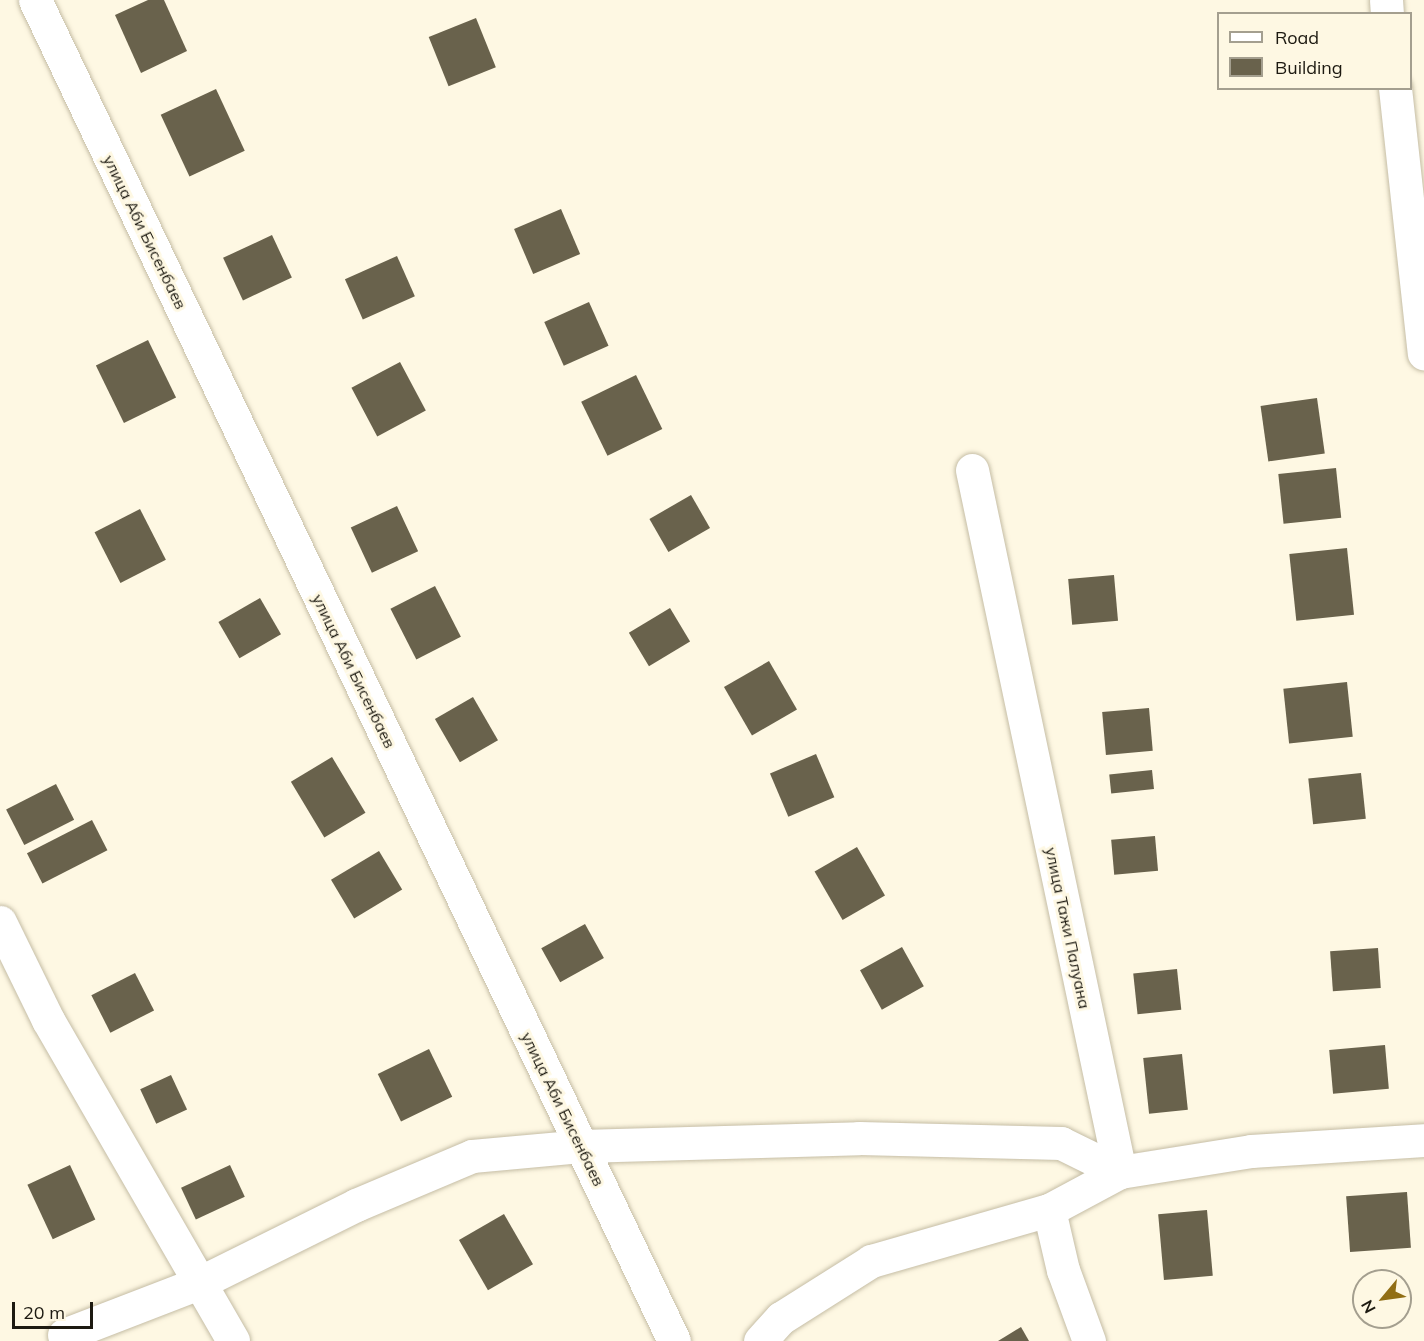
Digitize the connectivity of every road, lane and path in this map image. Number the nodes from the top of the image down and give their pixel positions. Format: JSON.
{"nodes":[{"id":1,"x":35,"y":0,"type":"edge"},
{"id":2,"x":1395,"y":90,"type":"edge"},
{"id":3,"x":1424,"y":354,"type":"edge"},
{"id":4,"x":972,"y":470,"type":"dead end"},
{"id":5,"x":0,"y":922,"type":"edge"},
{"id":6,"x":1424,"y":1140,"type":"edge"},
{"id":7,"x":581,"y":1146,"type":"junction"},
{"id":8,"x":1120,"y":1172,"type":"junction"},
{"id":9,"x":1049,"y":1210,"type":"junction"},
{"id":10,"x":201,"y":1282,"type":"junction"},
{"id":11,"x":64,"y":1335,"type":"dead end"},
{"id":12,"x":233,"y":1341,"type":"edge"},
{"id":13,"x":674,"y":1341,"type":"edge"},
{"id":14,"x":760,"y":1341,"type":"edge"},
{"id":15,"x":1089,"y":1341,"type":"edge"}],
"edges":[{"from":1,"to":7,"type":"street","name":"улица Аби Бисенбаев"},
{"from":2,"to":3,"type":"street"},
{"from":4,"to":8,"type":"street","name":"улица Тажи Палуана"},
{"from":5,"to":10,"type":"street"},
{"from":6,"to":8,"type":"street"},
{"from":7,"to":8,"type":"street"},
{"from":7,"to":10,"type":"street"},
{"from":7,"to":13,"type":"street","name":"улица Аби Бисенбаев"},
{"from":8,"to":9,"type":"street"},
{"from":9,"to":14,"type":"street"},
{"from":9,"to":15,"type":"street"},
{"from":10,"to":11,"type":"street"},
{"from":10,"to":12,"type":"street"}]}
